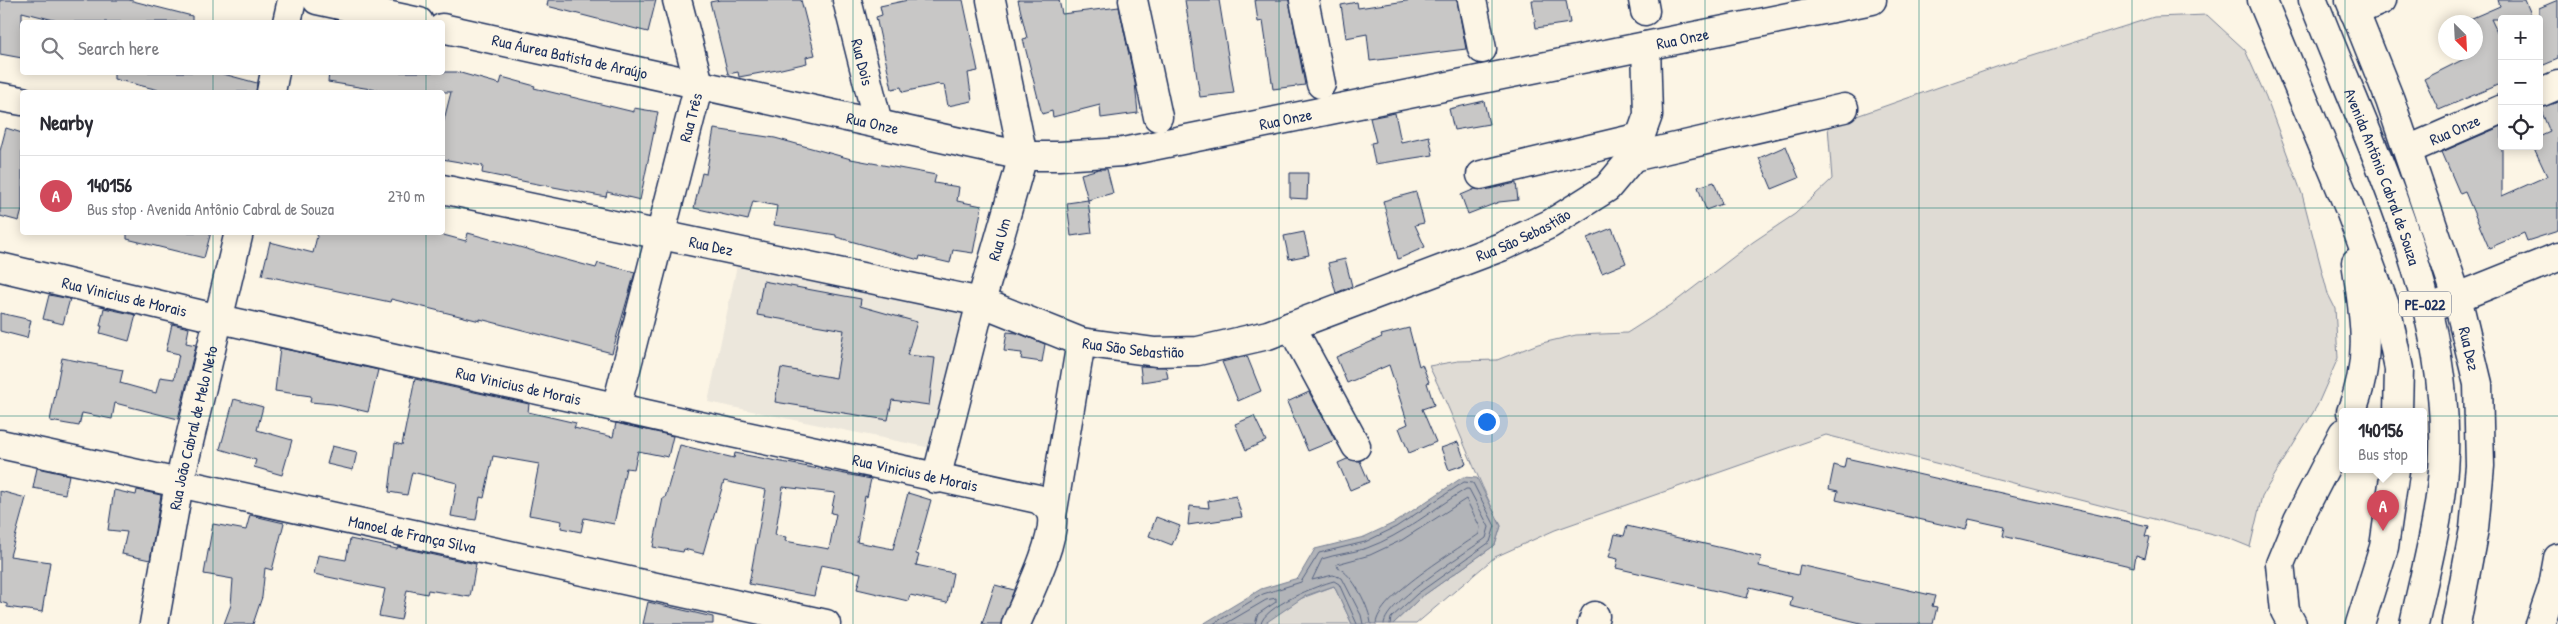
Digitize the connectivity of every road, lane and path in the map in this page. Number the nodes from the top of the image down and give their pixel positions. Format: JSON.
{"nodes":[{"id":1,"x":292,"y":0,"type":"edge"},
{"id":2,"x":316,"y":0,"type":"edge"},
{"id":3,"x":677,"y":0,"type":"edge"},
{"id":4,"x":847,"y":0,"type":"edge"},
{"id":5,"x":991,"y":0,"type":"edge"},
{"id":6,"x":1133,"y":0,"type":"edge"},
{"id":7,"x":1304,"y":0,"type":"edge"},
{"id":8,"x":1472,"y":0,"type":"edge"},
{"id":9,"x":1872,"y":0,"type":"edge"},
{"id":10,"x":2262,"y":0,"type":"edge"},
{"id":11,"x":2313,"y":0,"type":"edge"},
{"id":12,"x":2382,"y":0,"type":"edge"},
{"id":13,"x":2352,"y":6,"type":"edge"},
{"id":14,"x":287,"y":20,"type":"edge"},
{"id":15,"x":410,"y":20,"type":"edge"},
{"id":16,"x":445,"y":29,"type":"edge"},
{"id":17,"x":1646,"y":46,"type":"junction"},
{"id":18,"x":1482,"y":49,"type":"dead end"},
{"id":19,"x":275,"y":75,"type":"edge"},
{"id":20,"x":699,"y":84,"type":"junction"},
{"id":21,"x":1321,"y":84,"type":"dead end"},
{"id":22,"x":2558,"y":85,"type":"edge"},
{"id":23,"x":272,"y":90,"type":"edge"},
{"id":24,"x":2543,"y":91,"type":"edge"},
{"id":25,"x":0,"y":97,"type":"edge"},
{"id":26,"x":2390,"y":100,"type":"junction"},
{"id":27,"x":20,"y":102,"type":"edge"},
{"id":28,"x":1844,"y":108,"type":"dead end"},
{"id":29,"x":2357,"y":110,"type":"junction"},
{"id":30,"x":2498,"y":111,"type":"edge"},
{"id":31,"x":1158,"y":117,"type":"dead end"},
{"id":32,"x":878,"y":124,"type":"junction"},
{"id":33,"x":1636,"y":147,"type":"junction"},
{"id":34,"x":2408,"y":150,"type":"junction"},
{"id":35,"x":1023,"y":156,"type":"junction"},
{"id":36,"x":1481,"y":175,"type":"dead end"},
{"id":37,"x":445,"y":191,"type":"edge"},
{"id":38,"x":2349,"y":208,"type":"junction"},
{"id":39,"x":238,"y":235,"type":"edge"},
{"id":40,"x":660,"y":235,"type":"junction"},
{"id":41,"x":2558,"y":257,"type":"edge"},
{"id":42,"x":0,"y":267,"type":"edge"},
{"id":43,"x":2457,"y":298,"type":"junction"},
{"id":44,"x":981,"y":302,"type":"junction"},
{"id":45,"x":2427,"y":310,"type":"junction"},
{"id":46,"x":220,"y":319,"type":"junction"},
{"id":47,"x":1291,"y":326,"type":"junction"},
{"id":48,"x":1081,"y":342,"type":"junction"},
{"id":49,"x":616,"y":408,"type":"junction"},
{"id":50,"x":2353,"y":408,"type":"edge"},
{"id":51,"x":2398,"y":408,"type":"edge"},
{"id":52,"x":2339,"y":441,"type":"edge"},
{"id":53,"x":0,"y":444,"type":"edge"},
{"id":54,"x":1356,"y":446,"type":"dead end"},
{"id":55,"x":2395,"y":473,"type":"edge"},
{"id":56,"x":936,"y":479,"type":"junction"},
{"id":57,"x":179,"y":484,"type":"junction"},
{"id":58,"x":1045,"y":508,"type":"junction"},
{"id":59,"x":2558,"y":558,"type":"edge"},
{"id":60,"x":2555,"y":587,"type":"edge"},
{"id":61,"x":154,"y":624,"type":"edge"},
{"id":62,"x":826,"y":624,"type":"edge"},
{"id":63,"x":1016,"y":624,"type":"edge"},
{"id":64,"x":2292,"y":624,"type":"edge"},
{"id":65,"x":2360,"y":624,"type":"edge"},
{"id":66,"x":2414,"y":624,"type":"edge"},
{"id":67,"x":2456,"y":624,"type":"edge"},
{"id":68,"x":2540,"y":624,"type":"edge"}],
"edges":[{"from":1,"to":14,"type":"main road"},
{"from":2,"to":15,"type":"main road"},
{"from":3,"to":20,"type":"main road","name":"Rua Três"},
{"from":4,"to":32,"type":"main road","name":"Rua Dois"},
{"from":5,"to":35,"type":"main road","name":"Rua Um"},
{"from":6,"to":31,"type":"main road"},
{"from":7,"to":21,"type":"main road"},
{"from":8,"to":18,"type":"main road"},
{"from":9,"to":17,"type":"main road","name":"Rua Onze"},
{"from":10,"to":38,"type":"main road","number":"PE-022"},
{"from":11,"to":29,"type":"main road","name":"Avenida Antônio Cabral de Souza","number":"PE-022"},
{"from":12,"to":13,"type":"main road"},
{"from":13,"to":26,"type":"main road","name":"Rua Dez"},
{"from":16,"to":20,"type":"main road","name":"Rua Áurea Batista de Araújo"},
{"from":17,"to":33,"type":"main road","name":"Rua São Sebastião"},
{"from":17,"to":35,"type":"main road","name":"Rua Onze"},
{"from":19,"to":23,"type":"main road"},
{"from":20,"to":32,"type":"main road","name":"Rua Onze"},
{"from":20,"to":40,"type":"main road","name":"Rua Três"},
{"from":22,"to":24,"type":"main road"},
{"from":25,"to":27,"type":"main road"},
{"from":26,"to":29,"type":"main road"},
{"from":26,"to":34,"type":"main road","name":"Rua Dez"},
{"from":28,"to":33,"type":"main road"},
{"from":29,"to":45,"type":"main road","name":"Avenida Antônio Cabral de Souza","number":"PE-022"},
{"from":30,"to":34,"type":"main road","name":"Rua Onze"},
{"from":32,"to":35,"type":"main road","name":"Rua Onze"},
{"from":33,"to":36,"type":"main road"},
{"from":33,"to":47,"type":"main road","name":"Rua São Sebastião"},
{"from":34,"to":43,"type":"main road","name":"Rua Dez"},
{"from":35,"to":44,"type":"main road","name":"Rua Um"},
{"from":37,"to":40,"type":"main road","name":"Rua Dez"},
{"from":38,"to":50,"type":"main road"},
{"from":38,"to":51,"type":"main road","number":"PE-022"},
{"from":39,"to":46,"type":"main road","name":"Rua João Cabral de Melo Neto"},
{"from":40,"to":44,"type":"main road","name":"Rua Dez"},
{"from":40,"to":49,"type":"main road","name":"Rua Três"},
{"from":41,"to":43,"type":"main road"},
{"from":42,"to":46,"type":"main road","name":"Rua Vinicius de Morais"},
{"from":43,"to":45,"type":"main road"},
{"from":43,"to":67,"type":"main road","name":"Rua Dez"},
{"from":44,"to":48,"type":"main road","name":"Rua São Sebastião"},
{"from":44,"to":56,"type":"main road","name":"Rua Um"},
{"from":45,"to":66,"type":"main road","name":"Avenida Antônio Cabral de Souza","number":"PE-022"},
{"from":46,"to":49,"type":"main road","name":"Rua Vinicius de Morais"},
{"from":46,"to":57,"type":"main road","name":"Rua João Cabral de Melo Neto"},
{"from":47,"to":48,"type":"main road","name":"Rua São Sebastião"},
{"from":47,"to":54,"type":"main road"},
{"from":48,"to":58,"type":"main road"},
{"from":49,"to":56,"type":"main road","name":"Rua Vinicius de Morais"},
{"from":52,"to":64,"type":"main road"},
{"from":53,"to":57,"type":"main road","name":"Manoel de França Silva"},
{"from":55,"to":65,"type":"main road"},
{"from":56,"to":58,"type":"main road","name":"Rua Vinicius de Morais"},
{"from":57,"to":61,"type":"main road","name":"Rua João Cabral de Melo Neto"},
{"from":57,"to":62,"type":"main road","name":"Manoel de França Silva"},
{"from":58,"to":63,"type":"main road"},
{"from":59,"to":60,"type":"main road"},
{"from":60,"to":68,"type":"main road"}]}
